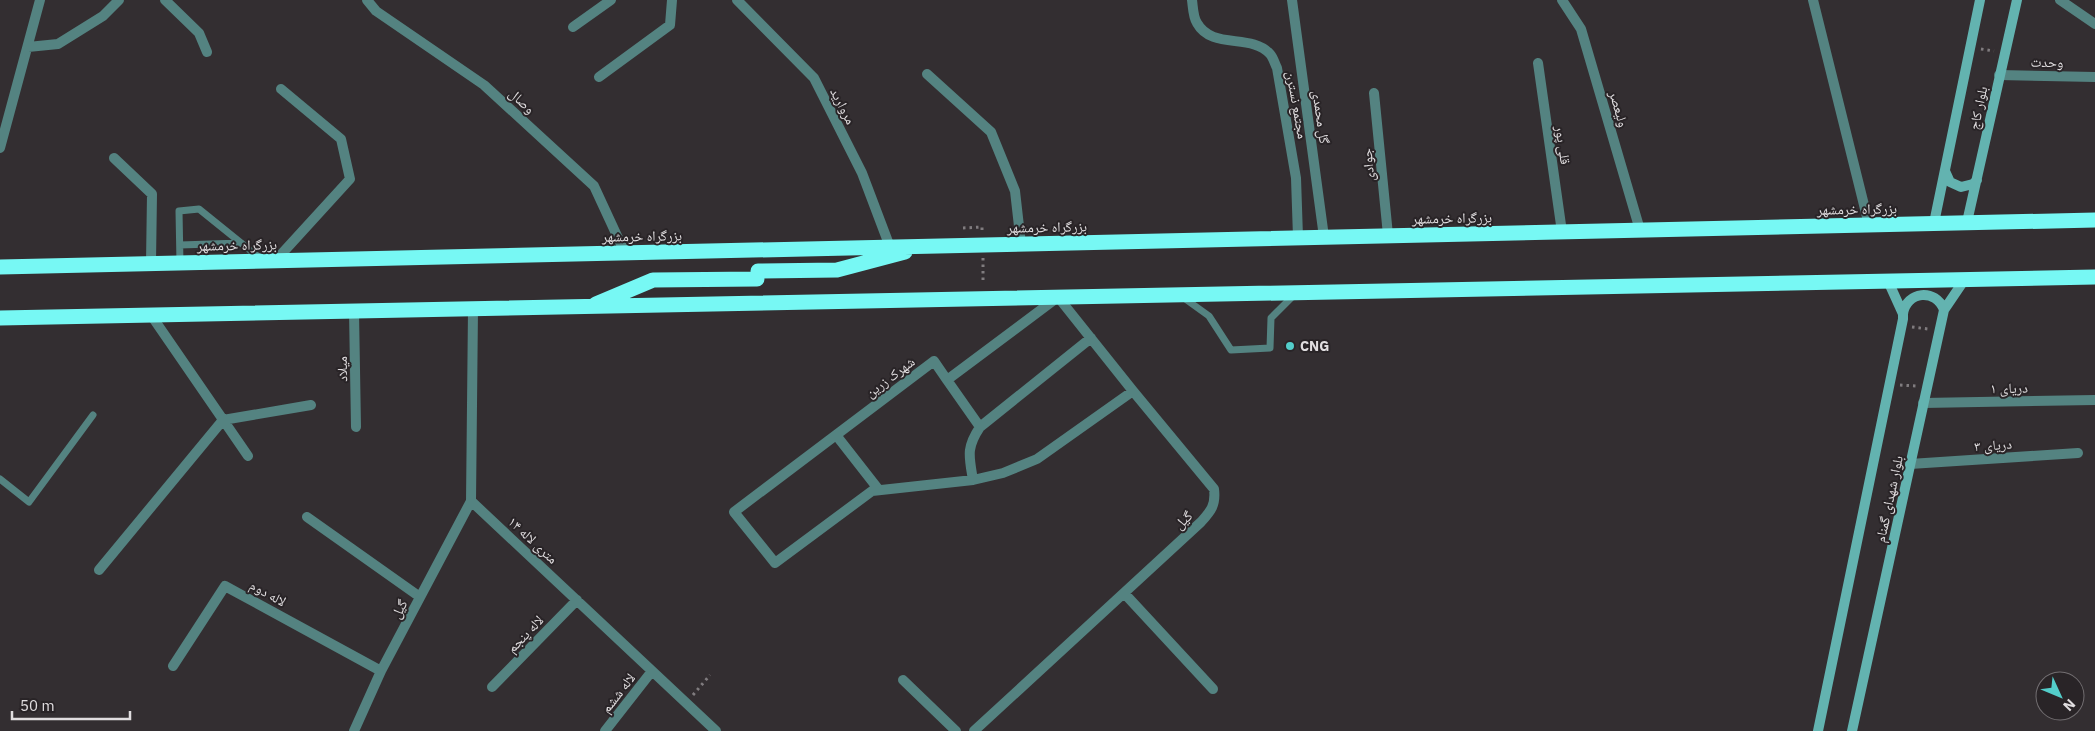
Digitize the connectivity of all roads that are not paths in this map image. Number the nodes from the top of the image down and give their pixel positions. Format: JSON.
{"nodes":[{"id":1,"x":40,"y":0,"type":"edge"},
{"id":2,"x":119,"y":0,"type":"edge"},
{"id":3,"x":165,"y":0,"type":"edge"},
{"id":4,"x":368,"y":0,"type":"edge"},
{"id":5,"x":611,"y":0,"type":"edge"},
{"id":6,"x":672,"y":0,"type":"edge"},
{"id":7,"x":737,"y":0,"type":"edge"},
{"id":8,"x":1192,"y":0,"type":"edge"},
{"id":9,"x":1292,"y":0,"type":"edge"},
{"id":10,"x":1562,"y":0,"type":"edge"},
{"id":11,"x":1813,"y":0,"type":"edge"},
{"id":12,"x":1980,"y":0,"type":"edge"},
{"id":13,"x":2017,"y":0,"type":"edge"},
{"id":14,"x":2060,"y":0,"type":"edge"},
{"id":15,"x":2095,"y":24,"type":"edge"},
{"id":16,"x":573,"y":27,"type":"dead end"},
{"id":17,"x":28,"y":47,"type":"junction"},
{"id":18,"x":207,"y":52,"type":"dead end"},
{"id":19,"x":1538,"y":63,"type":"dead end"},
{"id":20,"x":927,"y":74,"type":"dead end"},
{"id":21,"x":1999,"y":75,"type":"junction"},
{"id":22,"x":599,"y":77,"type":"dead end"},
{"id":23,"x":2095,"y":77,"type":"edge"},
{"id":24,"x":281,"y":89,"type":"dead end"},
{"id":25,"x":1374,"y":93,"type":"dead end"},
{"id":26,"x":2,"y":127,"type":"edge"},
{"id":27,"x":0,"y":148,"type":"edge"},
{"id":28,"x":114,"y":158,"type":"dead end"},
{"id":29,"x":1945,"y":171,"type":"junction"},
{"id":30,"x":1977,"y":180,"type":"junction"},
{"id":31,"x":2095,"y":220,"type":"edge"},
{"id":32,"x":1967,"y":222,"type":"junction"},
{"id":33,"x":1934,"y":223,"type":"junction"},
{"id":34,"x":1869,"y":225,"type":"junction"},
{"id":35,"x":1640,"y":230,"type":"junction"},
{"id":36,"x":1562,"y":232,"type":"junction"},
{"id":37,"x":1388,"y":235,"type":"junction"},
{"id":38,"x":1324,"y":237,"type":"junction"},
{"id":39,"x":1298,"y":238,"type":"junction"},
{"id":40,"x":241,"y":243,"type":"junction"},
{"id":41,"x":1021,"y":244,"type":"junction"},
{"id":42,"x":180,"y":245,"type":"junction"},
{"id":43,"x":926,"y":246,"type":"junction"},
{"id":44,"x":890,"y":247,"type":"junction"},
{"id":45,"x":758,"y":250,"type":"junction"},
{"id":46,"x":625,"y":253,"type":"junction"},
{"id":47,"x":270,"y":261,"type":"junction"},
{"id":48,"x":152,"y":263,"type":"junction"},
{"id":49,"x":180,"y":263,"type":"junction"},
{"id":50,"x":0,"y":267,"type":"edge"},
{"id":51,"x":757,"y":275,"type":"junction"},
{"id":52,"x":2095,"y":277,"type":"edge"},
{"id":53,"x":1965,"y":279,"type":"junction"},
{"id":54,"x":1888,"y":281,"type":"junction"},
{"id":55,"x":1297,"y":292,"type":"junction"},
{"id":56,"x":1180,"y":295,"type":"junction"},
{"id":57,"x":1058,"y":297,"type":"junction"},
{"id":58,"x":757,"y":303,"type":"junction"},
{"id":59,"x":591,"y":306,"type":"junction"},
{"id":60,"x":473,"y":309,"type":"junction"},
{"id":61,"x":1944,"y":310,"type":"junction"},
{"id":62,"x":354,"y":311,"type":"junction"},
{"id":63,"x":1903,"y":314,"type":"junction"},
{"id":64,"x":151,"y":315,"type":"junction"},
{"id":65,"x":0,"y":318,"type":"edge"},
{"id":66,"x":1091,"y":338,"type":"junction"},
{"id":67,"x":947,"y":380,"type":"junction"},
{"id":68,"x":1133,"y":391,"type":"junction"},
{"id":69,"x":2095,"y":400,"type":"edge"},
{"id":70,"x":1923,"y":403,"type":"junction"},
{"id":71,"x":311,"y":405,"type":"dead end"},
{"id":72,"x":93,"y":415,"type":"dead end"},
{"id":73,"x":223,"y":420,"type":"junction"},
{"id":74,"x":356,"y":427,"type":"dead end"},
{"id":75,"x":980,"y":427,"type":"junction"},
{"id":76,"x":836,"y":435,"type":"junction"},
{"id":77,"x":2078,"y":453,"type":"dead end"},
{"id":78,"x":248,"y":456,"type":"dead end"},
{"id":79,"x":1910,"y":464,"type":"junction"},
{"id":80,"x":0,"y":479,"type":"edge"},
{"id":81,"x":973,"y":480,"type":"junction"},
{"id":82,"x":879,"y":490,"type":"junction"},
{"id":83,"x":471,"y":501,"type":"junction"},
{"id":84,"x":307,"y":517,"type":"dead end"},
{"id":85,"x":99,"y":570,"type":"dead end"},
{"id":86,"x":1124,"y":593,"type":"junction"},
{"id":87,"x":420,"y":597,"type":"junction"},
{"id":88,"x":577,"y":600,"type":"junction"},
{"id":89,"x":173,"y":666,"type":"dead end"},
{"id":90,"x":382,"y":671,"type":"junction"},
{"id":91,"x":652,"y":671,"type":"junction"},
{"id":92,"x":903,"y":680,"type":"dead end"},
{"id":93,"x":492,"y":687,"type":"dead end"},
{"id":94,"x":1213,"y":690,"type":"dead end"},
{"id":95,"x":354,"y":731,"type":"edge"},
{"id":96,"x":605,"y":731,"type":"edge"},
{"id":97,"x":716,"y":731,"type":"edge"},
{"id":98,"x":956,"y":731,"type":"edge"},
{"id":99,"x":974,"y":731,"type":"edge"},
{"id":100,"x":1818,"y":731,"type":"edge"},
{"id":101,"x":1852,"y":731,"type":"edge"}],
"edges":[{"from":1,"to":17,"type":"street"},
{"from":2,"to":17,"type":"street"},
{"from":3,"to":18,"type":"street"},
{"from":4,"to":46,"type":"street","name":"وصال"},
{"from":5,"to":16,"type":"street"},
{"from":6,"to":22,"type":"street"},
{"from":7,"to":44,"type":"street","name":"مروارید"},
{"from":8,"to":39,"type":"street","name":"مجتمع نسترن"},
{"from":9,"to":38,"type":"street","name":"گل محمدی"},
{"from":10,"to":35,"type":"street","name":"ولیعصر"},
{"from":11,"to":34,"type":"street"},
{"from":12,"to":29,"type":"main road","name":"بلوار کاج"},
{"from":13,"to":21,"type":"main road","name":"بلوار کاج"},
{"from":14,"to":15,"type":"street"},
{"from":17,"to":26,"type":"street"},
{"from":19,"to":36,"type":"street","name":"قلی پور"},
{"from":20,"to":41,"type":"street"},
{"from":21,"to":23,"type":"street","name":"وحدت"},
{"from":21,"to":30,"type":"main road","name":"بلوار کاج"},
{"from":24,"to":47,"type":"street"},
{"from":25,"to":37,"type":"street","name":"جوادی"},
{"from":26,"to":27,"type":"street"},
{"from":28,"to":48,"type":"street"},
{"from":29,"to":30,"type":"main road"},
{"from":29,"to":33,"type":"main road","name":"بلوار کاج"},
{"from":30,"to":32,"type":"main road","name":"بلوار کاج"},
{"from":31,"to":32,"type":"highway","name":"بزرگراه خرمشهر"},
{"from":32,"to":33,"type":"highway","name":"بزرگراه خرمشهر"},
{"from":33,"to":34,"type":"highway","name":"بزرگراه خرمشهر"},
{"from":34,"to":35,"type":"highway","name":"بزرگراه خرمشهر"},
{"from":35,"to":36,"type":"highway","name":"بزرگراه خرمشهر"},
{"from":36,"to":37,"type":"highway","name":"بزرگراه خرمشهر"},
{"from":37,"to":38,"type":"highway","name":"بزرگراه خرمشهر"},
{"from":38,"to":39,"type":"highway","name":"بزرگراه خرمشهر"},
{"from":39,"to":41,"type":"highway","name":"بزرگراه خرمشهر"},
{"from":40,"to":42,"type":"lane"},
{"from":40,"to":42,"type":"lane"},
{"from":40,"to":47,"type":"lane"},
{"from":41,"to":43,"type":"highway","name":"بزرگراه خرمشهر"},
{"from":42,"to":49,"type":"lane"},
{"from":43,"to":44,"type":"highway","name":"بزرگراه خرمشهر"},
{"from":43,"to":51,"type":"highway"},
{"from":44,"to":45,"type":"highway","name":"بزرگراه خرمشهر"},
{"from":45,"to":46,"type":"highway","name":"بزرگراه خرمشهر"},
{"from":45,"to":51,"type":"highway"},
{"from":46,"to":47,"type":"highway","name":"بزرگراه خرمشهر"},
{"from":47,"to":49,"type":"highway","name":"بزرگراه خرمشهر"},
{"from":48,"to":49,"type":"highway","name":"بزرگراه خرمشهر"},
{"from":48,"to":50,"type":"highway","name":"بزرگراه خرمشهر"},
{"from":51,"to":58,"type":"highway"},
{"from":51,"to":59,"type":"highway"},
{"from":52,"to":53,"type":"highway"},
{"from":53,"to":54,"type":"highway"},
{"from":53,"to":61,"type":"main road","name":"بلوار شهدای گمنام"},
{"from":54,"to":55,"type":"highway"},
{"from":54,"to":63,"type":"main road"},
{"from":55,"to":56,"type":"highway"},
{"from":55,"to":56,"type":"lane"},
{"from":56,"to":57,"type":"highway"},
{"from":57,"to":58,"type":"highway"},
{"from":57,"to":66,"type":"street","name":"گیل"},
{"from":57,"to":67,"type":"street"},
{"from":58,"to":59,"type":"highway"},
{"from":59,"to":60,"type":"highway"},
{"from":60,"to":62,"type":"highway"},
{"from":60,"to":83,"type":"street"},
{"from":61,"to":63,"type":"main road"},
{"from":61,"to":70,"type":"main road","name":"بلوار شهدای گمنام"},
{"from":62,"to":64,"type":"highway"},
{"from":62,"to":74,"type":"street","name":"میلاد"},
{"from":63,"to":100,"type":"main road","name":"بلوار شهدای گمنام"},
{"from":64,"to":65,"type":"highway"},
{"from":64,"to":73,"type":"street"},
{"from":66,"to":68,"type":"street","name":"گیل"},
{"from":66,"to":75,"type":"street"},
{"from":67,"to":75,"type":"street"},
{"from":67,"to":76,"type":"street","name":"شهرک زرین"},
{"from":68,"to":81,"type":"street"},
{"from":68,"to":86,"type":"street","name":"گیل"},
{"from":69,"to":70,"type":"street","name":"دریای ۱"},
{"from":70,"to":79,"type":"main road","name":"بلوار شهدای گمنام"},
{"from":71,"to":73,"type":"street"},
{"from":72,"to":80,"type":"lane"},
{"from":73,"to":78,"type":"street"},
{"from":73,"to":85,"type":"street"},
{"from":75,"to":81,"type":"street"},
{"from":76,"to":82,"type":"street"},
{"from":76,"to":82,"type":"street","name":"شهرک زرین"},
{"from":77,"to":79,"type":"street","name":"دریای ۳"},
{"from":79,"to":101,"type":"main road","name":"بلوار شهدای گمنام"},
{"from":81,"to":82,"type":"street"},
{"from":83,"to":87,"type":"street","name":"گیل"},
{"from":83,"to":88,"type":"street","name":"۱۴ متری لاله"},
{"from":84,"to":87,"type":"street"},
{"from":86,"to":94,"type":"street"},
{"from":86,"to":99,"type":"street","name":"گیل"},
{"from":87,"to":90,"type":"street","name":"گیل"},
{"from":88,"to":91,"type":"street","name":"۱۴ متری لاله"},
{"from":88,"to":93,"type":"street","name":"لاله پنجم"},
{"from":89,"to":90,"type":"street","name":"لاله دوم"},
{"from":90,"to":95,"type":"street","name":"گیل"},
{"from":91,"to":96,"type":"street","name":"لاله ششم"},
{"from":91,"to":97,"type":"street","name":"۱۴ متری لاله"},
{"from":92,"to":98,"type":"street"}]}
